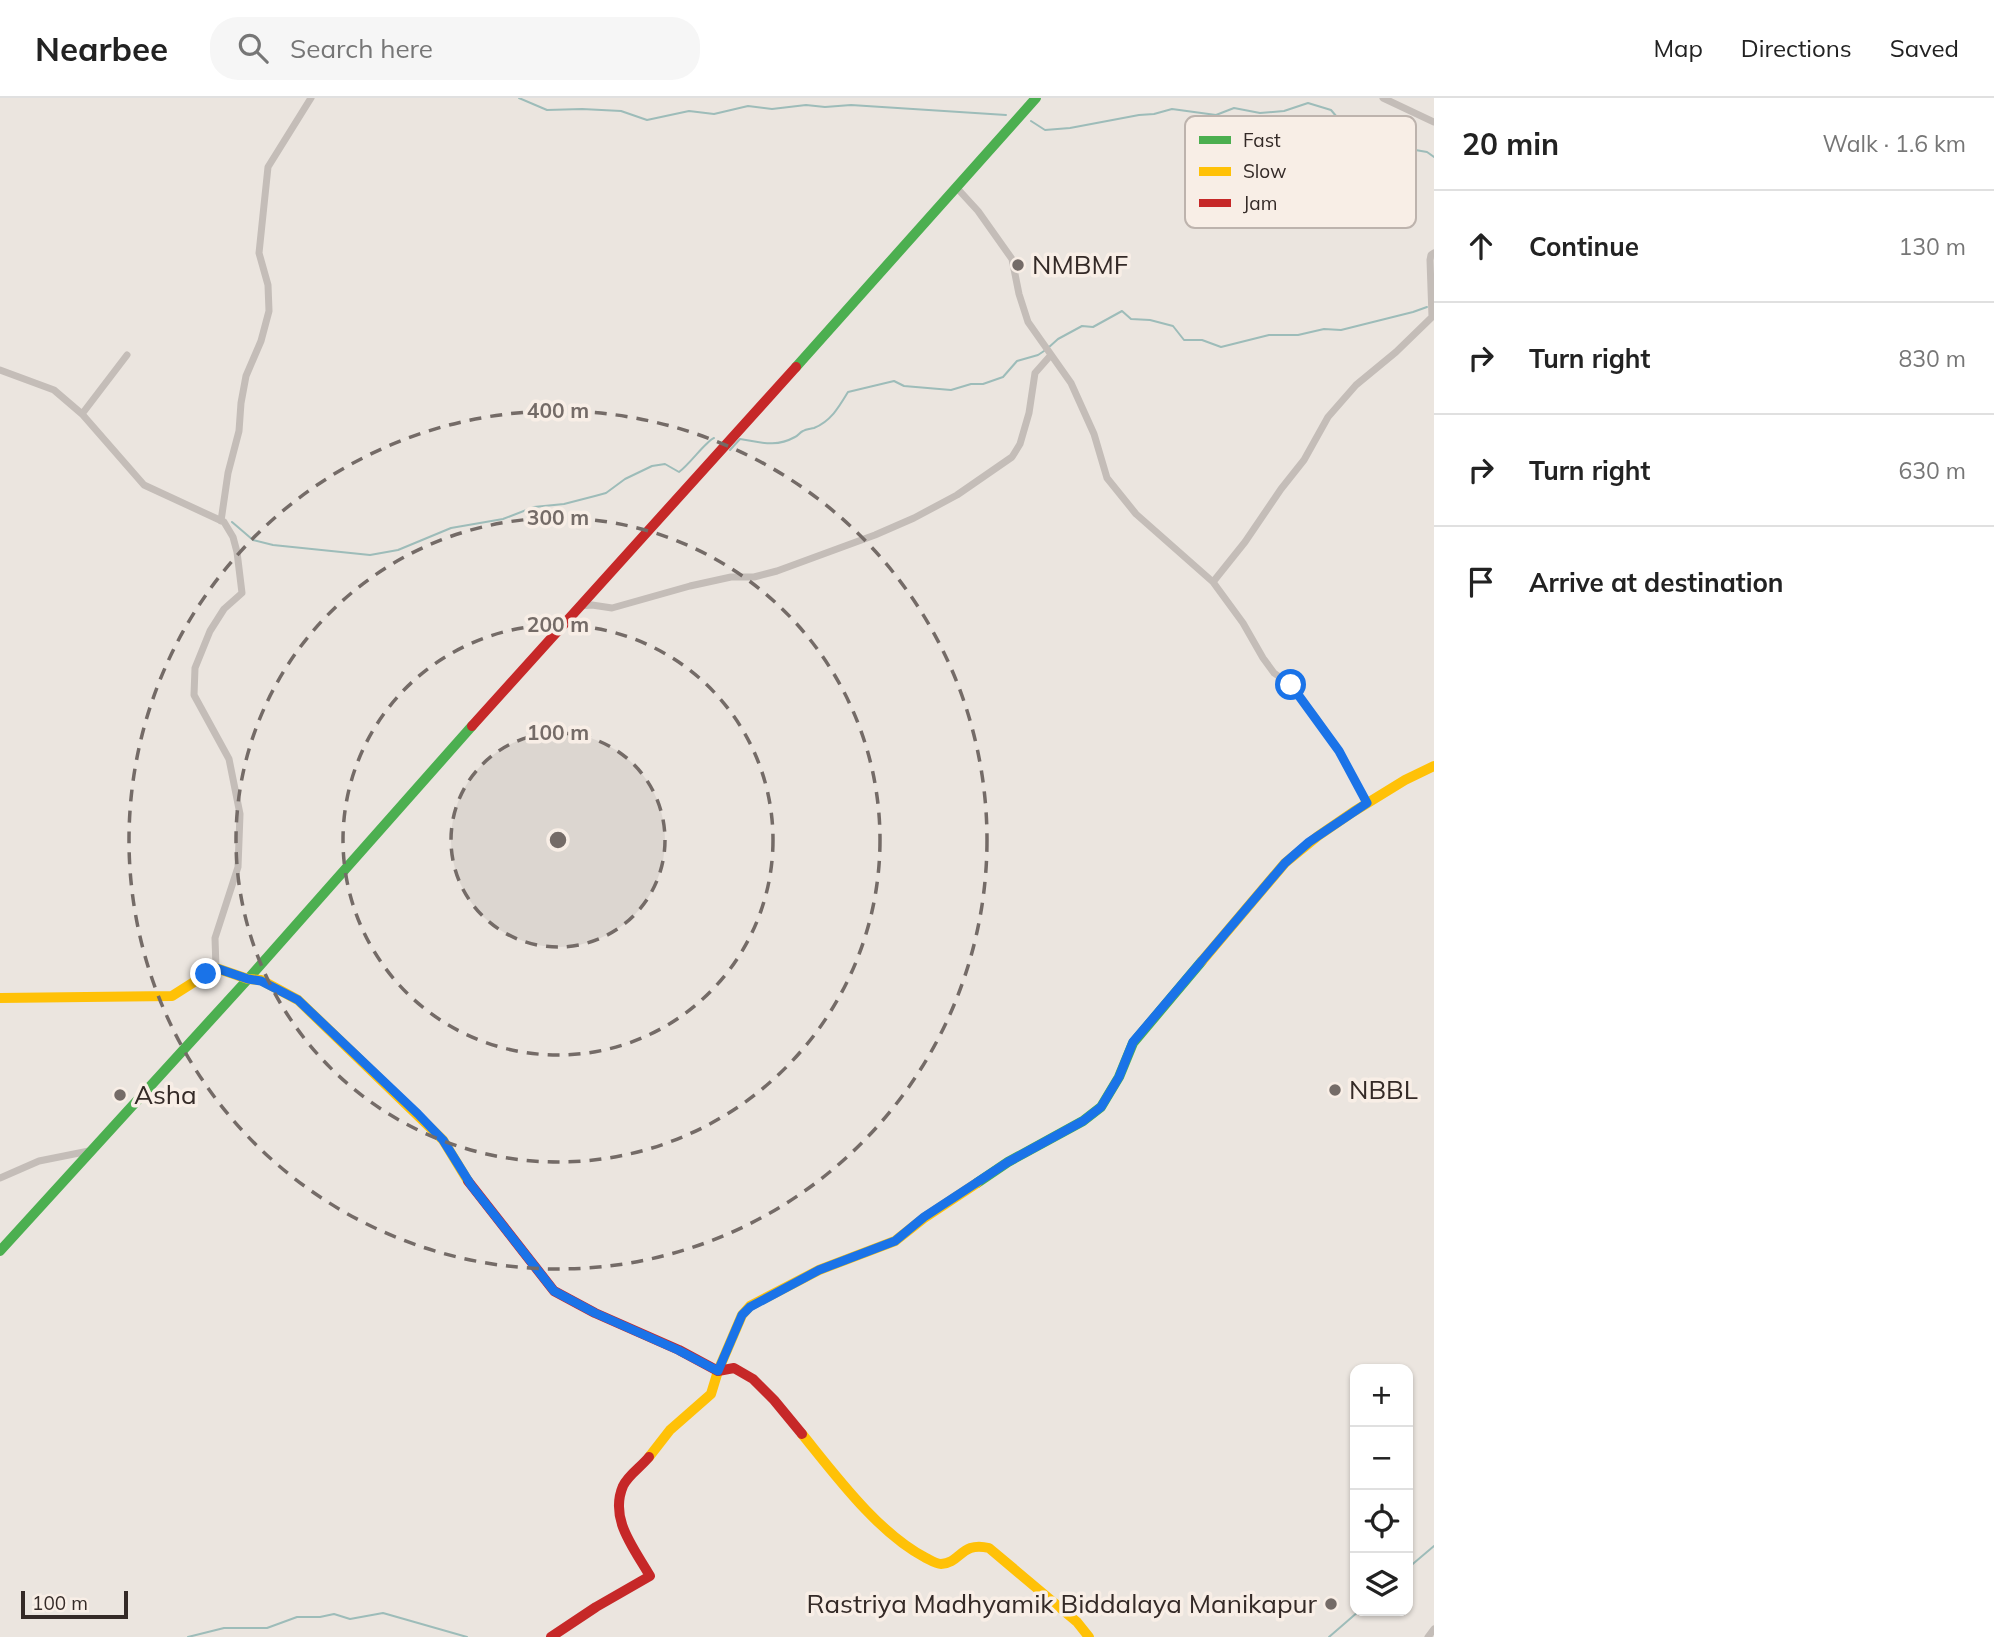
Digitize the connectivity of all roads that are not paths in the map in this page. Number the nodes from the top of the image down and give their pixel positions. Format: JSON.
{"nodes":[{"id":1,"x":311,"y":98,"type":"edge"},
{"id":2,"x":1037,"y":98,"type":"edge"},
{"id":3,"x":1383,"y":98,"type":"edge"},
{"id":4,"x":1434,"y":122,"type":"edge"},
{"id":5,"x":956,"y":187,"type":"junction"},
{"id":6,"x":1434,"y":253,"type":"edge"},
{"id":7,"x":1047,"y":351,"type":"junction"},
{"id":8,"x":127,"y":355,"type":"dead end"},
{"id":9,"x":0,"y":370,"type":"edge"},
{"id":10,"x":82,"y":414,"type":"junction"},
{"id":11,"x":221,"y":521,"type":"junction"},
{"id":12,"x":1213,"y":582,"type":"junction"},
{"id":13,"x":579,"y":606,"type":"junction"},
{"id":14,"x":1434,"y":766,"type":"edge"},
{"id":15,"x":1367,"y":803,"type":"junction"},
{"id":16,"x":216,"y":968,"type":"junction"},
{"id":17,"x":248,"y":979,"type":"junction"},
{"id":18,"x":0,"y":998,"type":"edge"},
{"id":19,"x":89,"y":1151,"type":"junction"},
{"id":20,"x":0,"y":1178,"type":"edge"},
{"id":21,"x":0,"y":1251,"type":"edge"},
{"id":22,"x":718,"y":1371,"type":"junction"},
{"id":23,"x":1434,"y":1629,"type":"edge"},
{"id":24,"x":551,"y":1637,"type":"edge"},
{"id":25,"x":1090,"y":1637,"type":"edge"},
{"id":26,"x":1428,"y":1637,"type":"edge"}],
"edges":[{"from":1,"to":11,"type":"street"},
{"from":2,"to":5,"type":"street"},
{"from":3,"to":4,"type":"street"},
{"from":5,"to":7,"type":"street"},
{"from":5,"to":13,"type":"street"},
{"from":6,"to":12,"type":"street"},
{"from":7,"to":12,"type":"street"},
{"from":7,"to":13,"type":"street"},
{"from":8,"to":10,"type":"street"},
{"from":9,"to":10,"type":"street"},
{"from":10,"to":11,"type":"street"},
{"from":11,"to":16,"type":"street"},
{"from":12,"to":15,"type":"street"},
{"from":13,"to":17,"type":"street"},
{"from":14,"to":15,"type":"street"},
{"from":15,"to":22,"type":"street"},
{"from":16,"to":17,"type":"street"},
{"from":16,"to":18,"type":"street"},
{"from":17,"to":19,"type":"street"},
{"from":17,"to":22,"type":"street"},
{"from":19,"to":20,"type":"street"},
{"from":19,"to":21,"type":"street"},
{"from":22,"to":24,"type":"street"},
{"from":22,"to":25,"type":"street"},
{"from":23,"to":26,"type":"street"}]}
